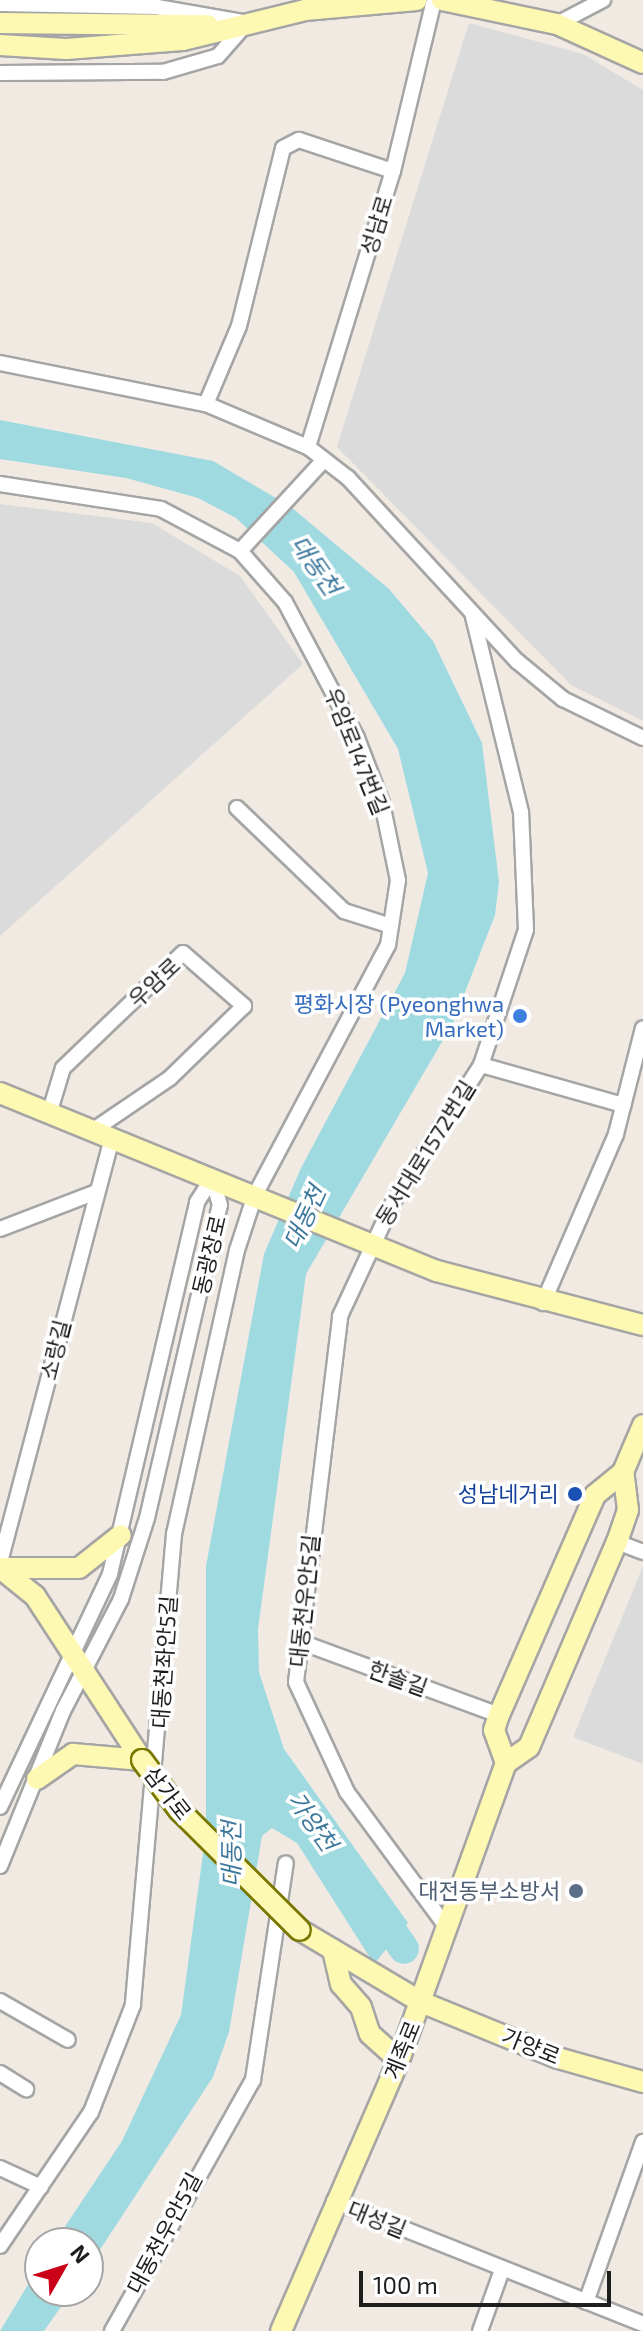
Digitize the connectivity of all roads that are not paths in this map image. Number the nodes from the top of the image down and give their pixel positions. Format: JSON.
{"nodes":[{"id":1,"x":417,"y":0,"type":"edge"},
{"id":2,"x":434,"y":0,"type":"edge"},
{"id":3,"x":442,"y":0,"type":"edge"},
{"id":4,"x":603,"y":0,"type":"edge"},
{"id":5,"x":0,"y":4,"type":"edge"},
{"id":6,"x":248,"y":22,"type":"junction"},
{"id":7,"x":0,"y":23,"type":"edge"},
{"id":8,"x":557,"y":24,"type":"junction"},
{"id":9,"x":0,"y":45,"type":"edge"},
{"id":10,"x":643,"y":63,"type":"edge"},
{"id":11,"x":0,"y":73,"type":"edge"},
{"id":12,"x":393,"y":171,"type":"junction"},
{"id":13,"x":0,"y":363,"type":"edge"},
{"id":14,"x":206,"y":404,"type":"junction"},
{"id":15,"x":308,"y":447,"type":"junction"},
{"id":16,"x":324,"y":460,"type":"junction"},
{"id":17,"x":0,"y":484,"type":"edge"},
{"id":18,"x":240,"y":551,"type":"junction"},
{"id":19,"x":473,"y":616,"type":"junction"},
{"id":20,"x":643,"y":738,"type":"edge"},
{"id":21,"x":237,"y":808,"type":"dead end"},
{"id":22,"x":391,"y":926,"type":"junction"},
{"id":23,"x":641,"y":1037,"type":"edge"},
{"id":24,"x":481,"y":1065,"type":"junction"},
{"id":25,"x":0,"y":1093,"type":"edge"},
{"id":26,"x":623,"y":1105,"type":"junction"},
{"id":27,"x":49,"y":1114,"type":"junction"},
{"id":28,"x":92,"y":1131,"type":"junction"},
{"id":29,"x":112,"y":1139,"type":"junction"},
{"id":30,"x":212,"y":1179,"type":"junction"},
{"id":31,"x":94,"y":1193,"type":"junction"},
{"id":32,"x":255,"y":1195,"type":"junction"},
{"id":33,"x":0,"y":1229,"type":"edge"},
{"id":34,"x":371,"y":1242,"type":"junction"},
{"id":35,"x":543,"y":1303,"type":"junction"},
{"id":36,"x":643,"y":1325,"type":"edge"},
{"id":37,"x":643,"y":1425,"type":"edge"},
{"id":38,"x":623,"y":1472,"type":"junction"},
{"id":39,"x":121,"y":1535,"type":"junction"},
{"id":40,"x":617,"y":1542,"type":"junction"},
{"id":41,"x":643,"y":1552,"type":"edge"},
{"id":42,"x":0,"y":1566,"type":"edge"},
{"id":43,"x":298,"y":1641,"type":"junction"},
{"id":44,"x":71,"y":1646,"type":"junction"},
{"id":45,"x":84,"y":1667,"type":"junction"},
{"id":46,"x":499,"y":1715,"type":"junction"},
{"id":47,"x":142,"y":1760,"type":"junction"},
{"id":48,"x":506,"y":1763,"type":"junction"},
{"id":49,"x":37,"y":1779,"type":"junction"},
{"id":50,"x":0,"y":1807,"type":"edge"},
{"id":51,"x":286,"y":1863,"type":"dead end"},
{"id":52,"x":0,"y":1866,"type":"edge"},
{"id":53,"x":445,"y":1925,"type":"junction"},
{"id":54,"x":333,"y":1950,"type":"junction"},
{"id":55,"x":0,"y":2001,"type":"edge"},
{"id":56,"x":421,"y":2002,"type":"junction"},
{"id":57,"x":68,"y":2040,"type":"dead end"},
{"id":58,"x":399,"y":2060,"type":"junction"},
{"id":59,"x":0,"y":2073,"type":"edge"},
{"id":60,"x":643,"y":2082,"type":"edge"},
{"id":61,"x":26,"y":2089,"type":"dead end"},
{"id":62,"x":643,"y":2142,"type":"edge"},
{"id":63,"x":0,"y":2168,"type":"edge"},
{"id":64,"x":639,"y":2174,"type":"edge"},
{"id":65,"x":41,"y":2187,"type":"junction"},
{"id":66,"x":334,"y":2201,"type":"junction"},
{"id":67,"x":0,"y":2246,"type":"edge"},
{"id":68,"x":502,"y":2270,"type":"junction"},
{"id":69,"x":586,"y":2302,"type":"junction"},
{"id":70,"x":643,"y":2324,"type":"edge"},
{"id":71,"x":112,"y":2331,"type":"edge"},
{"id":72,"x":281,"y":2331,"type":"edge"},
{"id":73,"x":480,"y":2331,"type":"edge"}],
"edges":[{"from":1,"to":6,"type":"main road"},
{"from":2,"to":12,"type":"street","name":"성남로"},
{"from":3,"to":8,"type":"main road"},
{"from":4,"to":8,"type":"street"},
{"from":5,"to":6,"type":"street"},
{"from":6,"to":7,"type":"main road"},
{"from":6,"to":9,"type":"main road"},
{"from":6,"to":11,"type":"street"},
{"from":8,"to":10,"type":"main road"},
{"from":12,"to":14,"type":"street"},
{"from":12,"to":15,"type":"street","name":"성남로"},
{"from":13,"to":14,"type":"street"},
{"from":14,"to":15,"type":"street"},
{"from":15,"to":16,"type":"street"},
{"from":16,"to":18,"type":"street"},
{"from":16,"to":19,"type":"street"},
{"from":17,"to":18,"type":"street","name":"우암로147번길"},
{"from":18,"to":22,"type":"street","name":"우암로147번길"},
{"from":19,"to":20,"type":"street"},
{"from":19,"to":24,"type":"street","name":"동서대로1572번길"},
{"from":21,"to":22,"type":"street"},
{"from":22,"to":32,"type":"street","name":"우암로147번길"},
{"from":23,"to":26,"type":"street"},
{"from":24,"to":26,"type":"street","name":"동서대로1572번길"},
{"from":24,"to":34,"type":"street","name":"동서대로1572번길"},
{"from":25,"to":27,"type":"main road"},
{"from":26,"to":35,"type":"street"},
{"from":27,"to":28,"type":"main road"},
{"from":27,"to":28,"type":"street","name":"우암로"},
{"from":28,"to":29,"type":"main road"},
{"from":29,"to":30,"type":"main road"},
{"from":29,"to":31,"type":"street","name":"소랑길"},
{"from":30,"to":32,"type":"main road"},
{"from":30,"to":39,"type":"street","name":"동광장로"},
{"from":30,"to":45,"type":"street","name":"동광장로"},
{"from":31,"to":33,"type":"street"},
{"from":31,"to":42,"type":"street","name":"소랑길"},
{"from":32,"to":34,"type":"main road"},
{"from":32,"to":65,"type":"street","name":"대동천좌안5길"},
{"from":34,"to":35,"type":"main road"},
{"from":34,"to":43,"type":"street","name":"대동천우안5길"},
{"from":35,"to":36,"type":"main road"},
{"from":37,"to":38,"type":"main road","name":"계족로"},
{"from":38,"to":40,"type":"main road","name":"계족로"},
{"from":38,"to":46,"type":"main road","name":"계족로"},
{"from":39,"to":42,"type":"main road"},
{"from":39,"to":44,"type":"street","name":"동광장로"},
{"from":40,"to":41,"type":"street"},
{"from":40,"to":48,"type":"main road","name":"계족로"},
{"from":42,"to":44,"type":"main road","name":"삼가로"},
{"from":43,"to":46,"type":"street","name":"한솔길"},
{"from":43,"to":53,"type":"street","name":"대동천우안5길"},
{"from":44,"to":45,"type":"main road","name":"삼가로"},
{"from":44,"to":50,"type":"street","name":"동광장로"},
{"from":45,"to":47,"type":"main road","name":"삼가로"},
{"from":45,"to":49,"type":"street","name":"동광장로"},
{"from":46,"to":48,"type":"main road","name":"계족로"},
{"from":47,"to":49,"type":"main road"},
{"from":47,"to":54,"type":"main road","name":"삼가로","bridge":true},
{"from":48,"to":53,"type":"main road","name":"계족로"},
{"from":49,"to":52,"type":"street","name":"동광장로"},
{"from":51,"to":71,"type":"street","name":"대동천우안5길"},
{"from":53,"to":56,"type":"main road","name":"계족로"},
{"from":54,"to":56,"type":"main road","name":"삼가로"},
{"from":54,"to":58,"type":"main road"},
{"from":55,"to":57,"type":"street"},
{"from":56,"to":58,"type":"main road","name":"계족로"},
{"from":56,"to":60,"type":"main road","name":"가양로"},
{"from":58,"to":66,"type":"main road","name":"계족로"},
{"from":59,"to":61,"type":"street"},
{"from":62,"to":64,"type":"street"},
{"from":63,"to":65,"type":"street"},
{"from":64,"to":69,"type":"street"},
{"from":65,"to":67,"type":"street","name":"대동천좌안5길"},
{"from":66,"to":68,"type":"street","name":"대성길"},
{"from":66,"to":72,"type":"main road","name":"계족로"},
{"from":68,"to":69,"type":"street","name":"대성길"},
{"from":68,"to":73,"type":"street"},
{"from":69,"to":70,"type":"street","name":"대성길"}]}
